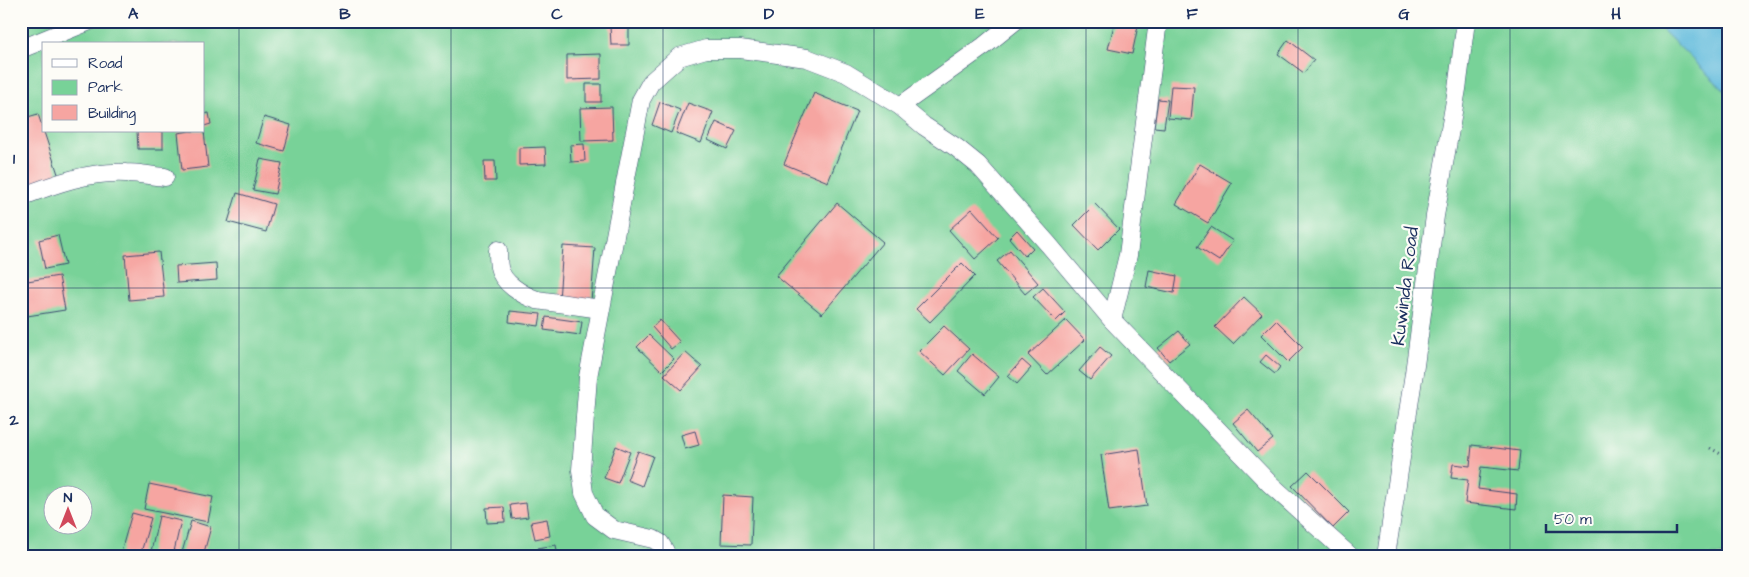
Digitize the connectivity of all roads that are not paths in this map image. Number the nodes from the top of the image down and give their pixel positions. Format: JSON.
{"nodes":[{"id":1,"x":90,"y":21,"type":"edge"},
{"id":2,"x":1015,"y":21,"type":"edge"},
{"id":3,"x":1158,"y":21,"type":"edge"},
{"id":4,"x":1466,"y":21,"type":"edge"},
{"id":5,"x":21,"y":49,"type":"edge"},
{"id":6,"x":900,"y":106,"type":"junction"},
{"id":7,"x":165,"y":177,"type":"dead end"},
{"id":8,"x":21,"y":198,"type":"edge"},
{"id":9,"x":498,"y":250,"type":"dead end"},
{"id":10,"x":601,"y":309,"type":"junction"},
{"id":11,"x":1112,"y":320,"type":"junction"},
{"id":12,"x":665,"y":556,"type":"edge"},
{"id":13,"x":1350,"y":556,"type":"edge"},
{"id":14,"x":1386,"y":556,"type":"edge"}],
"edges":[{"from":1,"to":5,"type":"street"},
{"from":2,"to":6,"type":"street"},
{"from":3,"to":11,"type":"street"},
{"from":4,"to":14,"type":"street","name":"Kuwinda Road"},
{"from":6,"to":10,"type":"street"},
{"from":6,"to":11,"type":"street"},
{"from":7,"to":8,"type":"street"},
{"from":9,"to":10,"type":"street"},
{"from":10,"to":12,"type":"street"},
{"from":11,"to":13,"type":"street"}]}
